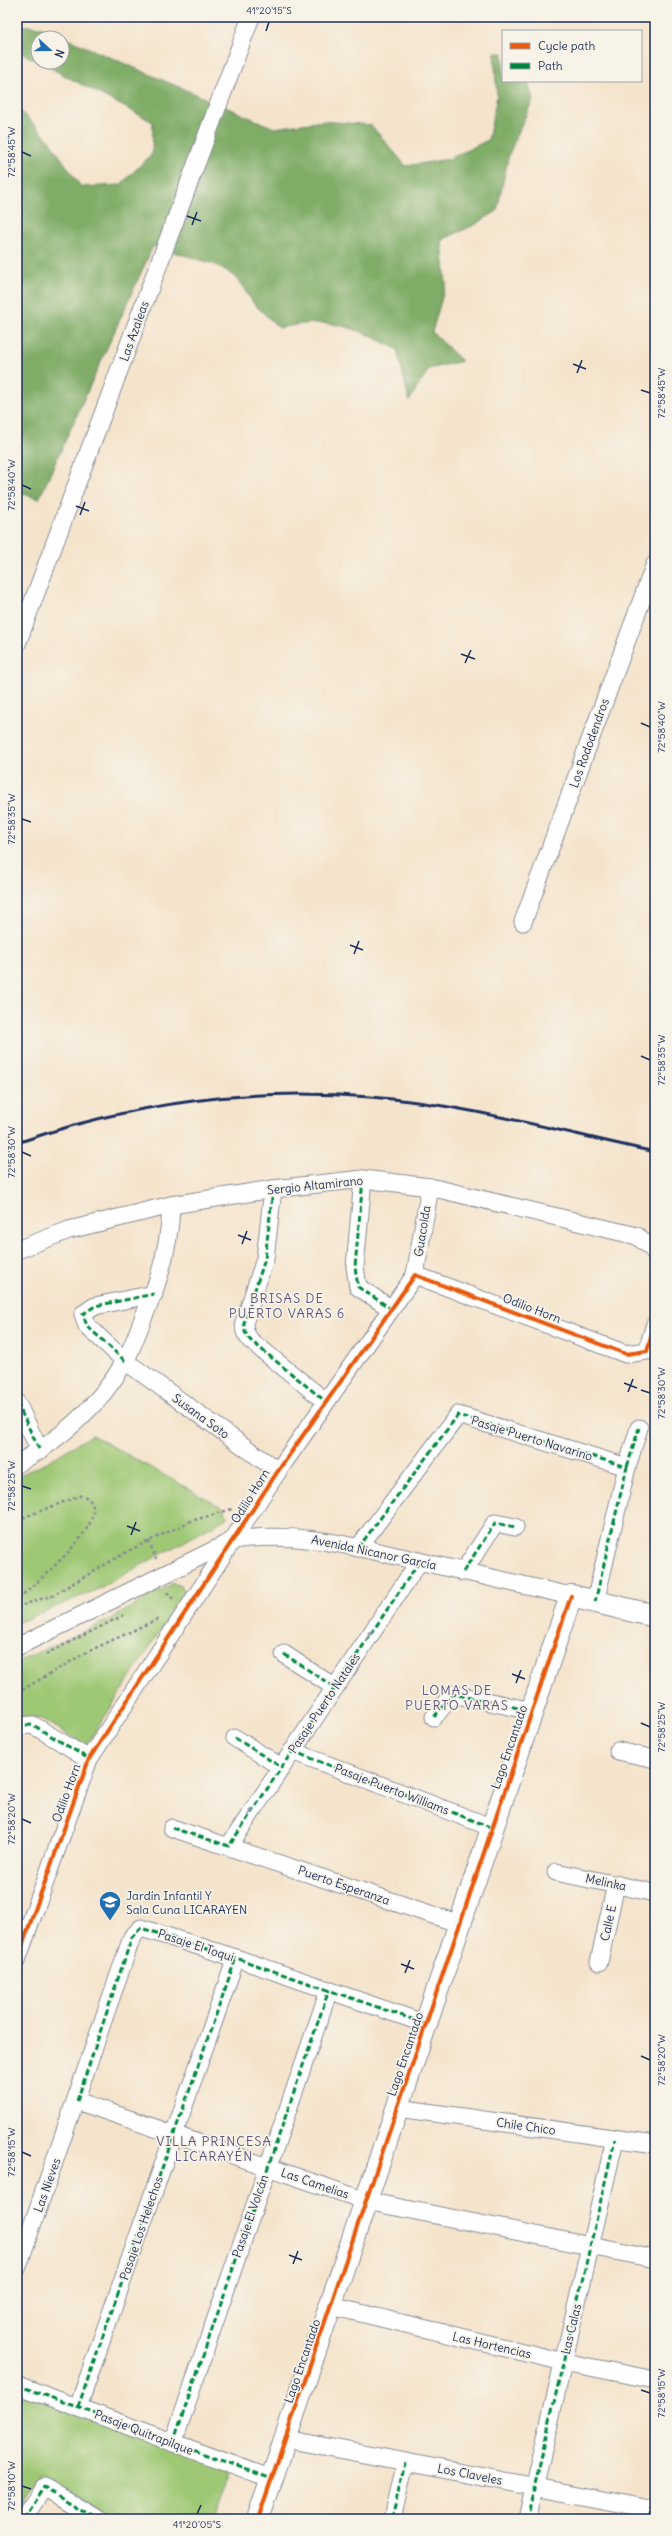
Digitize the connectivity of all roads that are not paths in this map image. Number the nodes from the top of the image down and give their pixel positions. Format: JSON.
{"nodes":[{"id":1,"x":251,"y":17,"type":"edge"},
{"id":2,"x":655,"y":564,"type":"edge"},
{"id":3,"x":17,"y":644,"type":"edge"},
{"id":4,"x":523,"y":922,"type":"dead end"},
{"id":5,"x":362,"y":1179,"type":"junction"},
{"id":6,"x":430,"y":1188,"type":"junction"},
{"id":7,"x":273,"y":1189,"type":"junction"},
{"id":8,"x":170,"y":1205,"type":"junction"},
{"id":9,"x":17,"y":1250,"type":"edge"},
{"id":10,"x":655,"y":1253,"type":"edge"},
{"id":11,"x":415,"y":1275,"type":"junction"},
{"id":12,"x":154,"y":1294,"type":"junction"},
{"id":13,"x":390,"y":1308,"type":"junction"},
{"id":14,"x":655,"y":1324,"type":"edge"},
{"id":15,"x":125,"y":1361,"type":"junction"},
{"id":16,"x":325,"y":1401,"type":"junction"},
{"id":17,"x":17,"y":1403,"type":"edge"},
{"id":18,"x":638,"y":1428,"type":"dead end"},
{"id":19,"x":40,"y":1451,"type":"junction"},
{"id":20,"x":17,"y":1464,"type":"edge"},
{"id":21,"x":628,"y":1468,"type":"junction"},
{"id":22,"x":278,"y":1471,"type":"junction"},
{"id":23,"x":515,"y":1527,"type":"dead end"},
{"id":24,"x":234,"y":1540,"type":"junction"},
{"id":25,"x":358,"y":1548,"type":"junction"},
{"id":26,"x":419,"y":1562,"type":"junction"},
{"id":27,"x":175,"y":1570,"type":"junction"},
{"id":28,"x":463,"y":1572,"type":"junction"},
{"id":29,"x":200,"y":1591,"type":"junction"},
{"id":30,"x":571,"y":1596,"type":"junction"},
{"id":31,"x":595,"y":1602,"type":"junction"},
{"id":32,"x":655,"y":1616,"type":"edge"},
{"id":33,"x":17,"y":1647,"type":"edge"},
{"id":34,"x":284,"y":1654,"type":"dead end"},
{"id":35,"x":334,"y":1687,"type":"junction"},
{"id":36,"x":532,"y":1711,"type":"junction"},
{"id":37,"x":434,"y":1717,"type":"dead end"},
{"id":38,"x":17,"y":1726,"type":"edge"},
{"id":39,"x":235,"y":1738,"type":"dead end"},
{"id":40,"x":292,"y":1751,"type":"junction"},
{"id":41,"x":618,"y":1751,"type":"dead end"},
{"id":42,"x":89,"y":1759,"type":"junction"},
{"id":43,"x":655,"y":1759,"type":"edge"},
{"id":44,"x":281,"y":1767,"type":"junction"},
{"id":45,"x":172,"y":1828,"type":"dead end"},
{"id":46,"x":493,"y":1828,"type":"junction"},
{"id":47,"x":229,"y":1846,"type":"junction"},
{"id":48,"x":556,"y":1872,"type":"dead end"},
{"id":49,"x":616,"y":1884,"type":"junction"},
{"id":50,"x":655,"y":1893,"type":"edge"},
{"id":51,"x":460,"y":1924,"type":"junction"},
{"id":52,"x":20,"y":1943,"type":"edge"},
{"id":53,"x":236,"y":1958,"type":"junction"},
{"id":54,"x":17,"y":1960,"type":"edge"},
{"id":55,"x":599,"y":1962,"type":"dead end"},
{"id":56,"x":329,"y":1990,"type":"junction"},
{"id":57,"x":426,"y":2024,"type":"junction"},
{"id":58,"x":77,"y":2101,"type":"junction"},
{"id":59,"x":398,"y":2108,"type":"junction"},
{"id":60,"x":174,"y":2135,"type":"junction"},
{"id":61,"x":615,"y":2139,"type":"junction"},
{"id":62,"x":655,"y":2144,"type":"edge"},
{"id":63,"x":267,"y":2167,"type":"junction"},
{"id":64,"x":366,"y":2201,"type":"junction"},
{"id":65,"x":590,"y":2246,"type":"junction"},
{"id":66,"x":655,"y":2259,"type":"edge"},
{"id":67,"x":17,"y":2269,"type":"edge"},
{"id":68,"x":331,"y":2306,"type":"junction"},
{"id":69,"x":564,"y":2362,"type":"junction"},
{"id":70,"x":655,"y":2380,"type":"edge"},
{"id":71,"x":17,"y":2385,"type":"edge"},
{"id":72,"x":78,"y":2407,"type":"junction"},
{"id":73,"x":286,"y":2439,"type":"junction"},
{"id":74,"x":173,"y":2443,"type":"junction"},
{"id":75,"x":405,"y":2462,"type":"junction"},
{"id":76,"x":272,"y":2479,"type":"junction"},
{"id":77,"x":535,"y":2486,"type":"junction"},
{"id":78,"x":651,"y":2512,"type":"edge"},
{"id":79,"x":22,"y":2519,"type":"edge"},
{"id":80,"x":97,"y":2519,"type":"edge"},
{"id":81,"x":258,"y":2519,"type":"edge"},
{"id":82,"x":392,"y":2519,"type":"edge"},
{"id":83,"x":527,"y":2519,"type":"edge"}],
"edges":[{"from":1,"to":3,"type":"street","name":"Las Azaleas"},
{"from":2,"to":4,"type":"street","name":"Los Rododendros"},
{"from":5,"to":6,"type":"street","name":"Sergio Altamirano"},
{"from":5,"to":7,"type":"street","name":"Sergio Altamirano"},
{"from":5,"to":13,"type":"street"},
{"from":6,"to":10,"type":"street","name":"Sergio Altamirano"},
{"from":6,"to":11,"type":"street","name":"Guacolda"},
{"from":7,"to":8,"type":"street","name":"Sergio Altamirano"},
{"from":7,"to":16,"type":"street"},
{"from":8,"to":9,"type":"street","name":"Sergio Altamirano"},
{"from":8,"to":12,"type":"street"},
{"from":11,"to":13,"type":"street","name":"Odilio Horn"},
{"from":11,"to":14,"type":"street","name":"Odilio Horn"},
{"from":12,"to":15,"type":"street"},
{"from":12,"to":15,"type":"street","name":"Susana Soto"},
{"from":13,"to":16,"type":"street","name":"Odilio Horn"},
{"from":15,"to":19,"type":"street"},
{"from":15,"to":22,"type":"street","name":"Susana Soto"},
{"from":16,"to":22,"type":"street","name":"Odilio Horn"},
{"from":17,"to":19,"type":"street"},
{"from":18,"to":21,"type":"street"},
{"from":19,"to":20,"type":"street"},
{"from":21,"to":25,"type":"street","name":"Pasaje Puerto Navarino"},
{"from":21,"to":31,"type":"street"},
{"from":22,"to":24,"type":"street","name":"Odilio Horn"},
{"from":23,"to":28,"type":"street"},
{"from":24,"to":25,"type":"street","name":"Avenida Nicanor García"},
{"from":24,"to":27,"type":"street","name":"Avenida Nicanor García"},
{"from":24,"to":29,"type":"street","name":"Odilio Horn"},
{"from":25,"to":26,"type":"street","name":"Avenida Nicanor García"},
{"from":26,"to":28,"type":"street","name":"Avenida Nicanor García"},
{"from":35,"to":26,"type":"street","name":"Pasaje Puerto Natales","one_way":true},
{"from":27,"to":29,"type":"street"},
{"from":27,"to":33,"type":"street","name":"Avenida Nicanor García"},
{"from":28,"to":30,"type":"street","name":"Avenida Nicanor García"},
{"from":29,"to":42,"type":"street","name":"Odilio Horn"},
{"from":30,"to":31,"type":"street","name":"Avenida Nicanor García"},
{"from":30,"to":36,"type":"street","name":"Lago Encantado"},
{"from":31,"to":32,"type":"street","name":"Avenida Nicanor García"},
{"from":34,"to":35,"type":"street"},
{"from":35,"to":40,"type":"street","name":"Pasaje Puerto Natales"},
{"from":36,"to":37,"type":"street"},
{"from":36,"to":46,"type":"street","name":"Lago Encantado"},
{"from":38,"to":42,"type":"street"},
{"from":39,"to":44,"type":"street"},
{"from":40,"to":44,"type":"street","name":"Pasaje Puerto Natales"},
{"from":40,"to":46,"type":"street","name":"Pasaje Puerto Williams"},
{"from":41,"to":43,"type":"street"},
{"from":42,"to":52,"type":"street","name":"Odilio Horn"},
{"from":47,"to":44,"type":"street","name":"Pasaje Puerto Natales","one_way":true},
{"from":45,"to":47,"type":"street","name":"Puerto Esperanza"},
{"from":46,"to":51,"type":"street","name":"Lago Encantado"},
{"from":47,"to":51,"type":"street","name":"Puerto Esperanza"},
{"from":48,"to":49,"type":"street","name":"Melinka"},
{"from":49,"to":50,"type":"street","name":"Melinka"},
{"from":49,"to":55,"type":"street","name":"Calle E"},
{"from":51,"to":57,"type":"street","name":"Lago Encantado"},
{"from":52,"to":54,"type":"street","name":"Odilio Horn"},
{"from":53,"to":56,"type":"street","name":"Pasaje El Toqui"},
{"from":53,"to":58,"type":"street","name":"Pasaje El Toqui"},
{"from":53,"to":60,"type":"street","name":"Pasaje Los Helechos"},
{"from":56,"to":57,"type":"street","name":"Pasaje El Toqui"},
{"from":56,"to":63,"type":"street","name":"Pasaje El Volcán"},
{"from":57,"to":59,"type":"street","name":"Lago Encantado"},
{"from":58,"to":60,"type":"street","name":"Las Camelias"},
{"from":58,"to":67,"type":"street","name":"Las Nieves"},
{"from":59,"to":61,"type":"street","name":"Chile Chico"},
{"from":59,"to":64,"type":"street","name":"Lago Encantado"},
{"from":60,"to":63,"type":"street","name":"Las Camelias"},
{"from":60,"to":72,"type":"street","name":"Pasaje Los Helechos"},
{"from":61,"to":62,"type":"street","name":"Chile Chico"},
{"from":61,"to":65,"type":"street","name":"Las Calas"},
{"from":63,"to":64,"type":"street","name":"Las Camelias"},
{"from":63,"to":74,"type":"street","name":"Pasaje El Volcán"},
{"from":64,"to":65,"type":"street","name":"Las Camelias"},
{"from":64,"to":68,"type":"street","name":"Lago Encantado"},
{"from":65,"to":66,"type":"street","name":"Las Camelias"},
{"from":65,"to":69,"type":"street","name":"Las Calas"},
{"from":68,"to":69,"type":"street","name":"Las Hortencias"},
{"from":68,"to":73,"type":"street","name":"Lago Encantado"},
{"from":69,"to":70,"type":"street","name":"Las Hortencias"},
{"from":69,"to":77,"type":"street","name":"Las Calas"},
{"from":71,"to":72,"type":"street","name":"Pasaje Quitrapilque"},
{"from":72,"to":74,"type":"street","name":"Pasaje Quitrapilque"},
{"from":73,"to":75,"type":"street","name":"Los Claveles"},
{"from":73,"to":76,"type":"street","name":"Lago Encantado"},
{"from":74,"to":76,"type":"street","name":"Pasaje Quitrapilque"},
{"from":75,"to":77,"type":"street","name":"Los Claveles"},
{"from":75,"to":82,"type":"street"},
{"from":76,"to":81,"type":"street","name":"Lago Encantado"},
{"from":77,"to":78,"type":"street","name":"Los Claveles"},
{"from":77,"to":83,"type":"street","name":"Las Calas"},
{"from":79,"to":80,"type":"street"}]}
